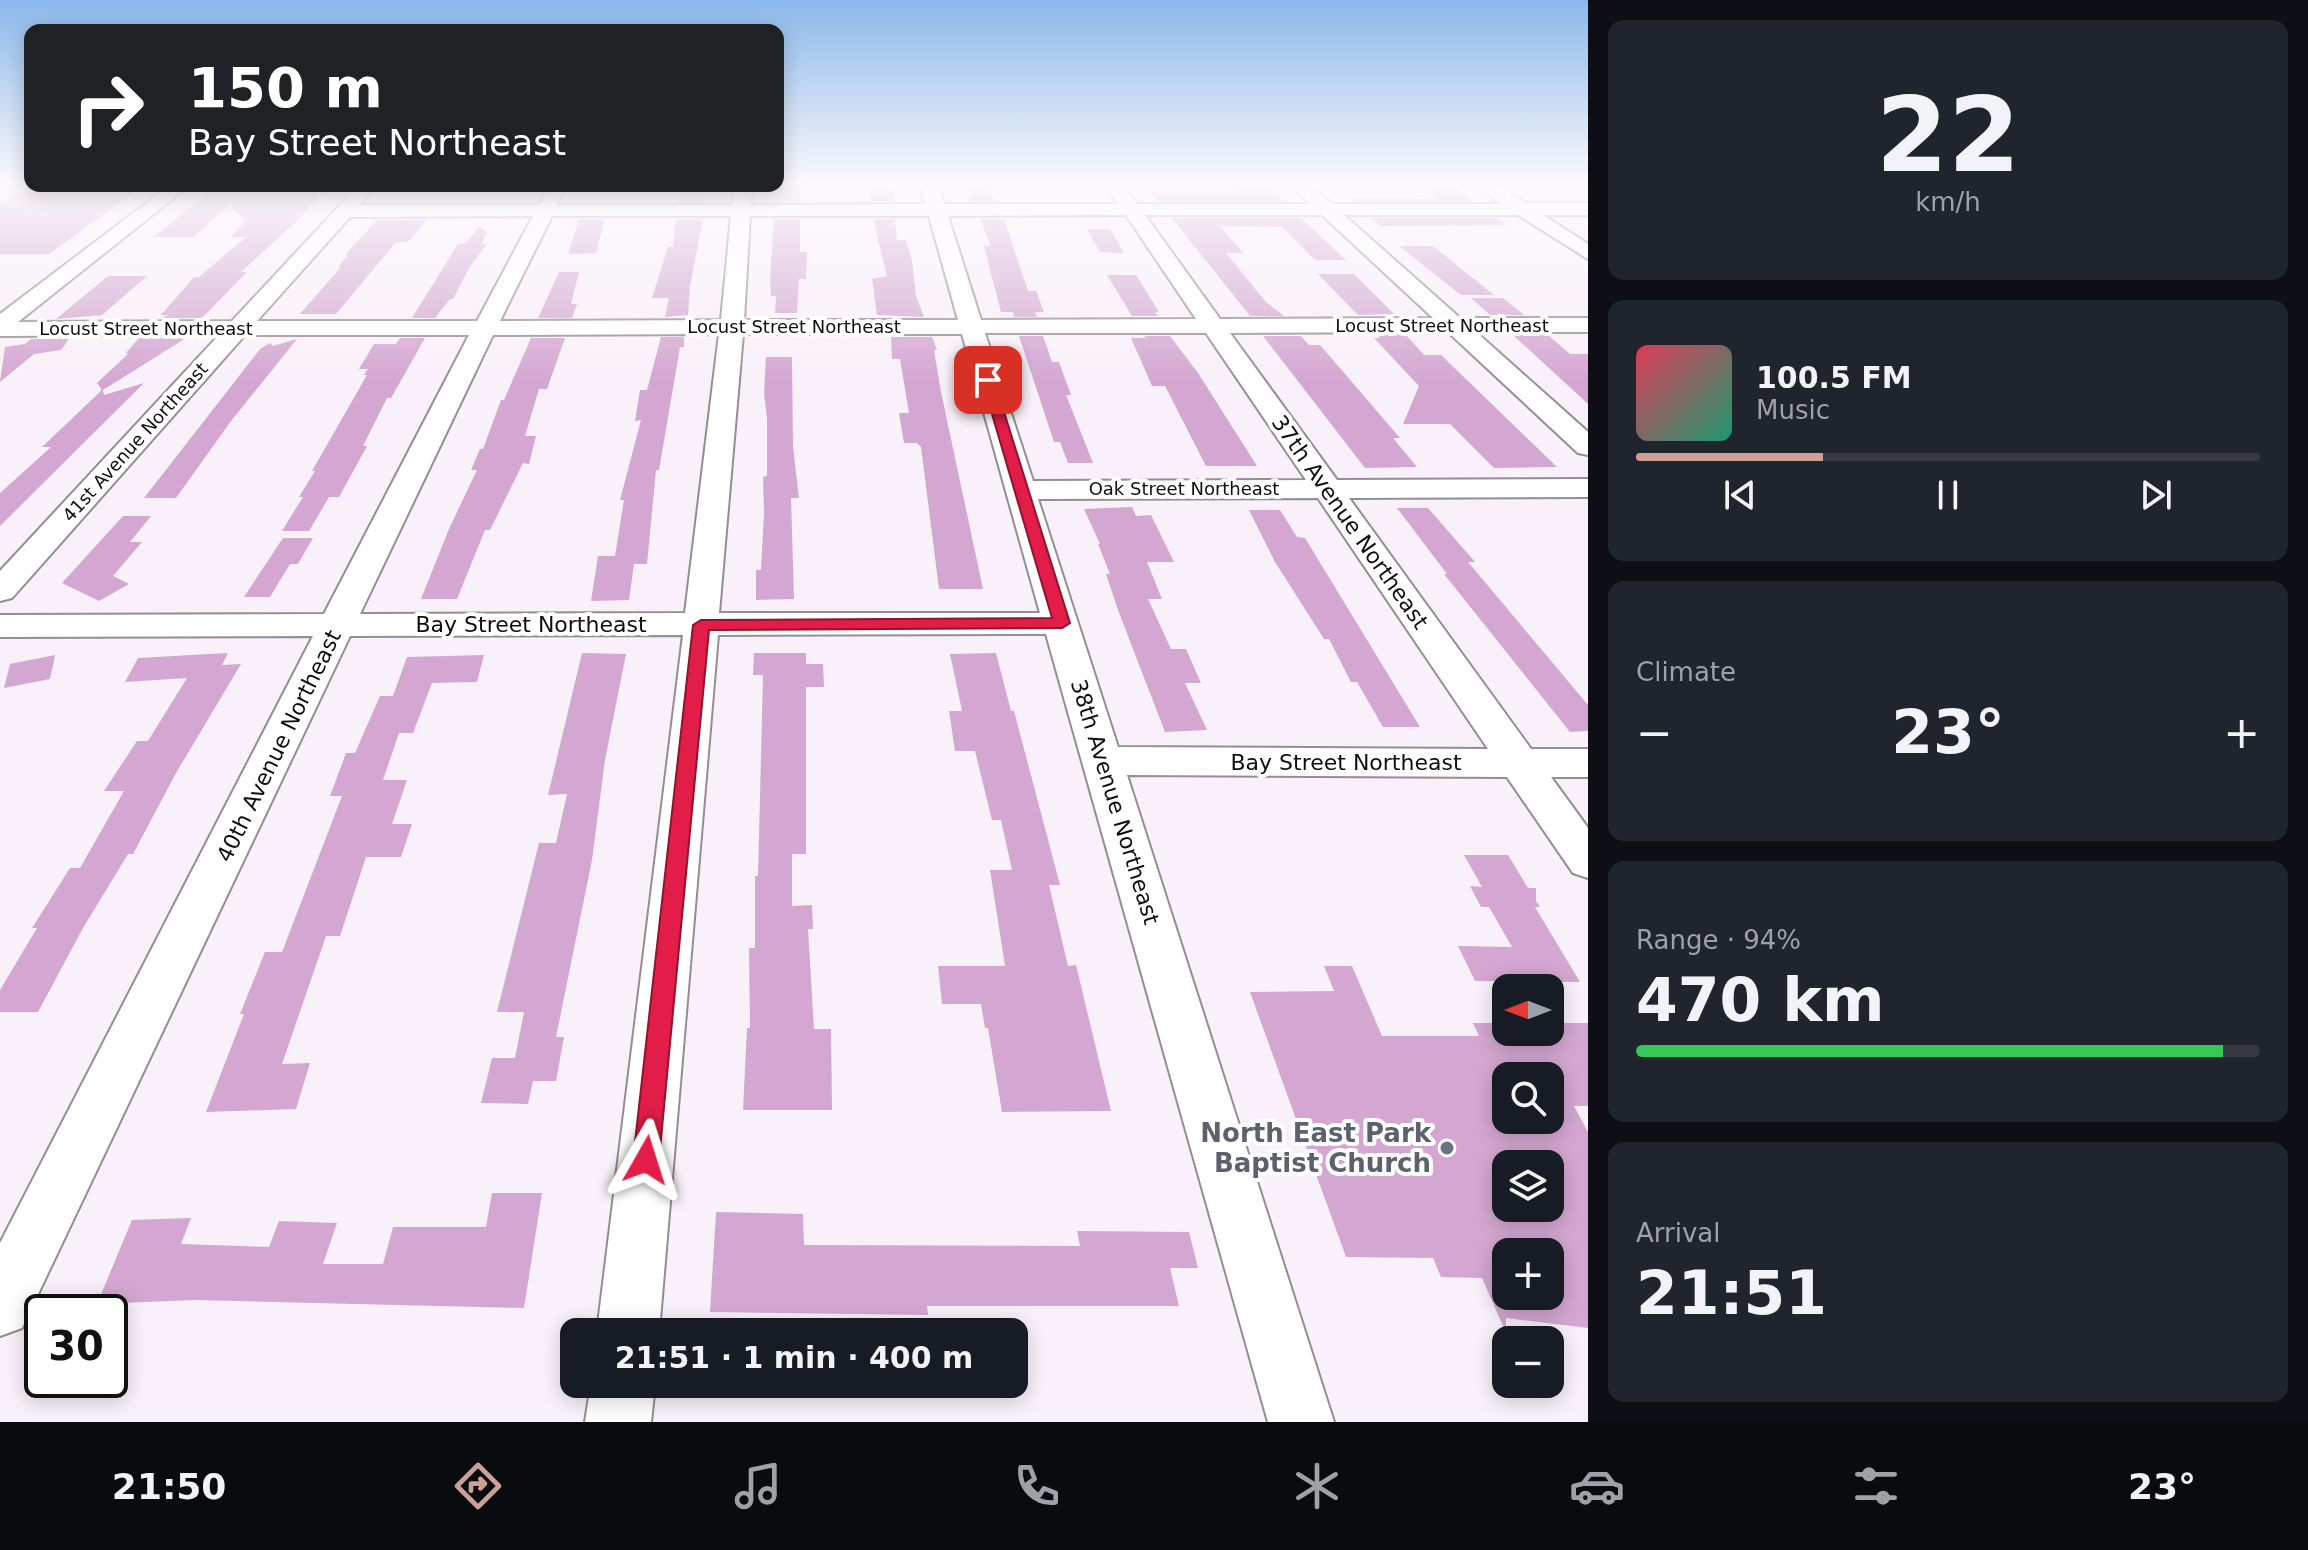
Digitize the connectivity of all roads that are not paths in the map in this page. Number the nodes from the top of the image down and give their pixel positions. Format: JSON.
{"nodes":[{"id":1,"x":100,"y":248,"type":"edge"},
{"id":2,"x":311,"y":248,"type":"edge"},
{"id":3,"x":526,"y":248,"type":"edge"},
{"id":4,"x":738,"y":248,"type":"edge"},
{"id":5,"x":948,"y":248,"type":"edge"},
{"id":6,"x":1158,"y":248,"type":"edge"},
{"id":7,"x":1370,"y":248,"type":"edge"},
{"id":8,"x":1454,"y":325,"type":"junction"},
{"id":9,"x":1588,"y":325,"type":"edge"},
{"id":10,"x":732,"y":326,"type":"junction"},
{"id":11,"x":971,"y":326,"type":"junction"},
{"id":12,"x":1214,"y":326,"type":"junction"},
{"id":13,"x":0,"y":327,"type":"edge"},
{"id":14,"x":485,"y":327,"type":"junction"},
{"id":15,"x":238,"y":328,"type":"junction"},
{"id":16,"x":1588,"y":447,"type":"edge"},
{"id":17,"x":1325,"y":487,"type":"junction"},
{"id":18,"x":1588,"y":488,"type":"edge"},
{"id":19,"x":1021,"y":490,"type":"junction"},
{"id":20,"x":0,"y":591,"type":"edge"},
{"id":21,"x":340,"y":623,"type":"junction"},
{"id":22,"x":1062,"y":623,"type":"junction"},
{"id":23,"x":701,"y":625,"type":"junction"},
{"id":24,"x":0,"y":626,"type":"edge"},
{"id":25,"x":1103,"y":761,"type":"junction"},
{"id":26,"x":1519,"y":762,"type":"junction"},
{"id":27,"x":1588,"y":763,"type":"edge"},
{"id":28,"x":1588,"y":861,"type":"edge"},
{"id":29,"x":0,"y":1306,"type":"edge"},
{"id":30,"x":629,"y":1318,"type":"edge"},
{"id":31,"x":621,"y":1398,"type":"edge"},
{"id":32,"x":618,"y":1422,"type":"edge"},
{"id":33,"x":1301,"y":1422,"type":"edge"}],
"edges":[{"from":1,"to":13,"type":"street"},
{"from":2,"to":15,"type":"street","name":"41st Avenue Northeast"},
{"from":3,"to":14,"type":"street","name":"40th Avenue Northeast"},
{"from":4,"to":10,"type":"street"},
{"from":5,"to":11,"type":"street","name":"38th Avenue Northeast"},
{"from":6,"to":12,"type":"street","name":"37th Avenue Northeast"},
{"from":7,"to":8,"type":"street"},
{"from":8,"to":9,"type":"street","name":"Locust Street Northeast"},
{"from":8,"to":12,"type":"street","name":"Locust Street Northeast"},
{"from":8,"to":16,"type":"street"},
{"from":10,"to":11,"type":"street","name":"Locust Street Northeast"},
{"from":10,"to":14,"type":"street","name":"Locust Street Northeast"},
{"from":10,"to":23,"type":"street"},
{"from":11,"to":12,"type":"street","name":"Locust Street Northeast"},
{"from":11,"to":19,"type":"street","name":"38th Avenue Northeast"},
{"from":12,"to":17,"type":"street","name":"37th Avenue Northeast"},
{"from":13,"to":15,"type":"street","name":"Locust Street Northeast"},
{"from":14,"to":15,"type":"street","name":"Locust Street Northeast"},
{"from":14,"to":21,"type":"street","name":"40th Avenue Northeast"},
{"from":15,"to":20,"type":"street","name":"41st Avenue Northeast"},
{"from":17,"to":18,"type":"street","name":"Oak Street Northeast"},
{"from":17,"to":19,"type":"street","name":"Oak Street Northeast"},
{"from":17,"to":26,"type":"street","name":"37th Avenue Northeast"},
{"from":19,"to":22,"type":"street","name":"38th Avenue Northeast"},
{"from":21,"to":23,"type":"street","name":"Bay Street Northeast"},
{"from":21,"to":24,"type":"street","name":"Bay Street Northeast"},
{"from":21,"to":29,"type":"street","name":"40th Avenue Northeast"},
{"from":22,"to":23,"type":"street","name":"Bay Street Northeast"},
{"from":22,"to":25,"type":"street","name":"38th Avenue Northeast"},
{"from":23,"to":30,"type":"street"},
{"from":25,"to":26,"type":"street","name":"Bay Street Northeast"},
{"from":25,"to":33,"type":"street","name":"38th Avenue Northeast"},
{"from":26,"to":27,"type":"street","name":"Bay Street Northeast"},
{"from":26,"to":28,"type":"street","name":"37th Avenue Northeast"},
{"from":31,"to":32,"type":"street"}]}
